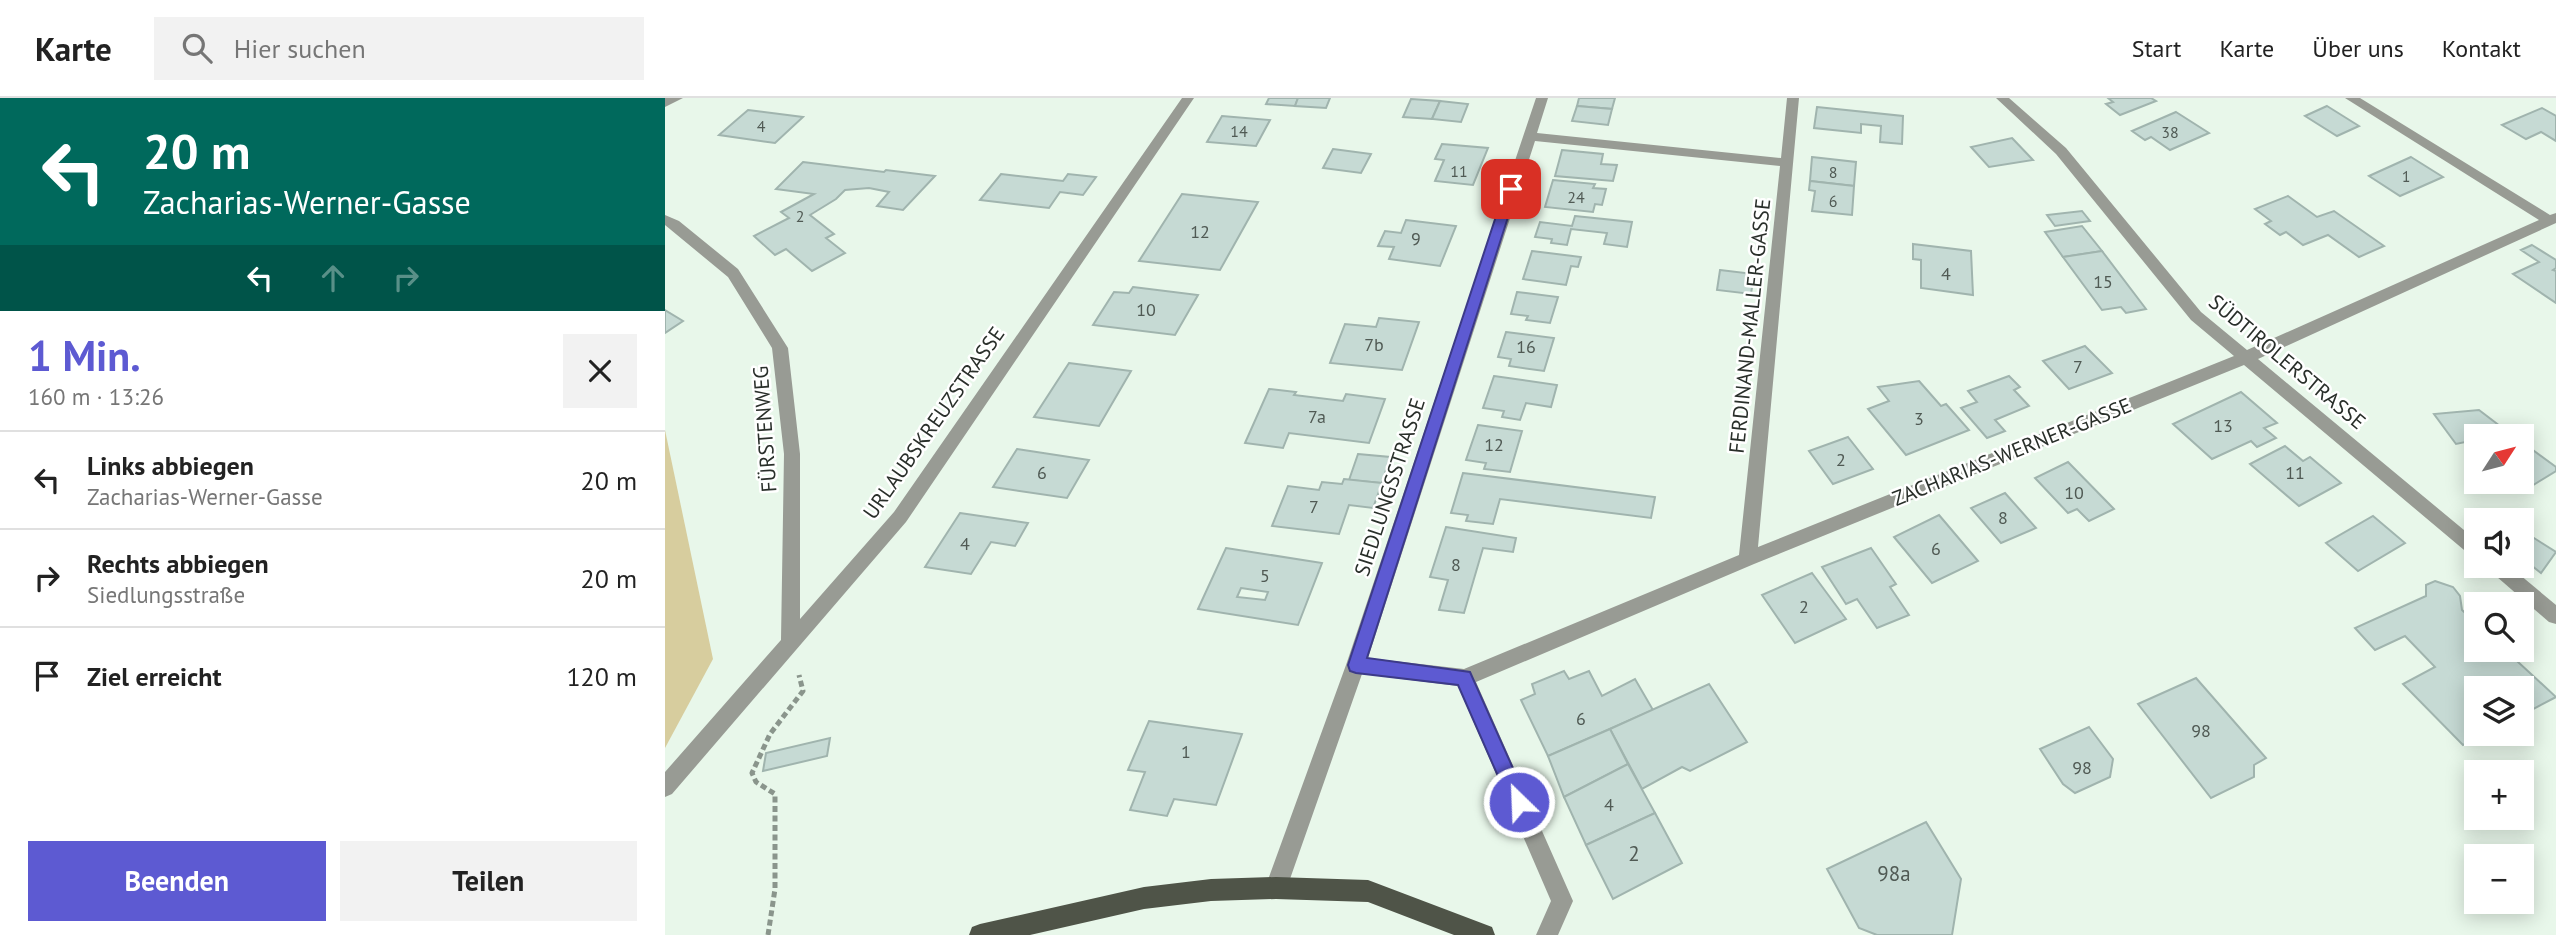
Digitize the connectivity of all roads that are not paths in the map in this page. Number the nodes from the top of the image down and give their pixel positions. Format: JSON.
{"nodes":[{"id":1,"x":677,"y":98,"type":"edge"},
{"id":2,"x":1188,"y":98,"type":"edge"},
{"id":3,"x":1542,"y":98,"type":"edge"},
{"id":4,"x":1793,"y":98,"type":"edge"},
{"id":5,"x":2002,"y":98,"type":"edge"},
{"id":6,"x":2351,"y":98,"type":"edge"},
{"id":7,"x":665,"y":103,"type":"edge"},
{"id":8,"x":1528,"y":136,"type":"junction"},
{"id":9,"x":1787,"y":163,"type":"junction"},
{"id":10,"x":665,"y":220,"type":"edge"},
{"id":11,"x":2553,"y":220,"type":"edge"},
{"id":12,"x":2245,"y":358,"type":"junction"},
{"id":13,"x":2464,"y":540,"type":"edge"},
{"id":14,"x":1748,"y":559,"type":"junction"},
{"id":15,"x":2511,"y":578,"type":"edge"},
{"id":16,"x":2556,"y":616,"type":"edge"},
{"id":17,"x":790,"y":640,"type":"junction"},
{"id":18,"x":1356,"y":665,"type":"junction"},
{"id":19,"x":1464,"y":678,"type":"junction"},
{"id":20,"x":665,"y":787,"type":"edge"},
{"id":21,"x":1276,"y":888,"type":"junction"},
{"id":22,"x":980,"y":935,"type":"edge"},
{"id":23,"x":1484,"y":935,"type":"edge"},
{"id":24,"x":1547,"y":935,"type":"edge"}],
"edges":[{"from":1,"to":7,"type":"street"},
{"from":2,"to":17,"type":"street","name":"URLAUBSKREUZSTRASSE"},
{"from":3,"to":8,"type":"street","name":"SIEDLUNGSSTRASSE"},
{"from":4,"to":9,"type":"street","name":"FERDINAND-MALLER-GASSE"},
{"from":5,"to":12,"type":"street","name":"SÜDTIROLERSTRASSE"},
{"from":6,"to":11,"type":"street"},
{"from":8,"to":9,"type":"street"},
{"from":8,"to":18,"type":"street","name":"SIEDLUNGSSTRASSE"},
{"from":9,"to":14,"type":"street","name":"FERDINAND-MALLER-GASSE"},
{"from":10,"to":17,"type":"street","name":"FÜRSTENWEG"},
{"from":11,"to":12,"type":"street","name":"ZACHARIAS-WERNER-GASSE"},
{"from":12,"to":13,"type":"street","name":"SÜDTIROLERSTRASSE"},
{"from":12,"to":14,"type":"street","name":"ZACHARIAS-WERNER-GASSE"},
{"from":14,"to":19,"type":"street","name":"ZACHARIAS-WERNER-GASSE"},
{"from":15,"to":16,"type":"street"},
{"from":17,"to":20,"type":"street","name":"URLAUBSKREUZSTRASSE"},
{"from":18,"to":19,"type":"street","name":"ZACHARIAS-WERNER-GASSE"},
{"from":18,"to":21,"type":"street","name":"SIEDLUNGSSTRASSE"},
{"from":19,"to":24,"type":"street"},
{"from":21,"to":22,"type":"main road"},
{"from":21,"to":23,"type":"main road"}]}
